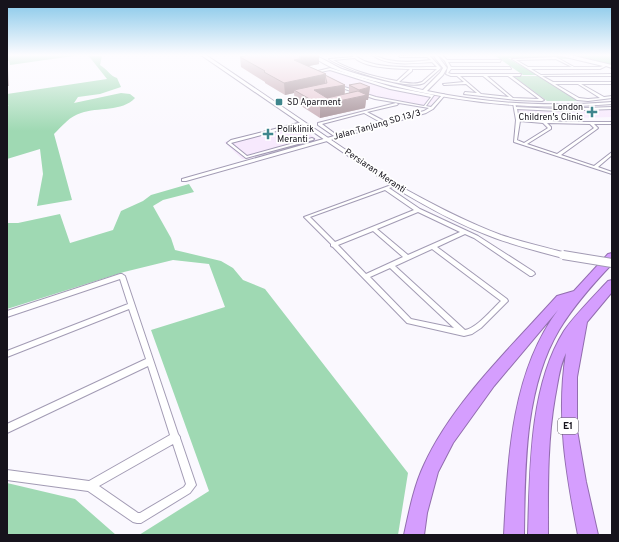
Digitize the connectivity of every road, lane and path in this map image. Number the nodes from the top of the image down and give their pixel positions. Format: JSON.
{"nodes":[{"id":1,"x":240,"y":80,"type":"edge"},
{"id":2,"x":366,"y":80,"type":"edge"},
{"id":3,"x":382,"y":80,"type":"edge"},
{"id":4,"x":384,"y":80,"type":"edge"},
{"id":5,"x":390,"y":80,"type":"edge"},
{"id":6,"x":426,"y":80,"type":"edge"},
{"id":7,"x":435,"y":80,"type":"edge"},
{"id":8,"x":464,"y":80,"type":"edge"},
{"id":9,"x":490,"y":80,"type":"edge"},
{"id":10,"x":516,"y":80,"type":"edge"},
{"id":11,"x":550,"y":80,"type":"edge"},
{"id":12,"x":397,"y":82,"type":"joint"},
{"id":13,"x":467,"y":83,"type":"junction"},
{"id":14,"x":554,"y":83,"type":"junction"},
{"id":15,"x":577,"y":83,"type":"junction"},
{"id":16,"x":603,"y":83,"type":"junction"},
{"id":17,"x":612,"y":83,"type":"edge"},
{"id":18,"x":331,"y":84,"type":"edge"},
{"id":19,"x":431,"y":84,"type":"junction"},
{"id":20,"x":444,"y":84,"type":"dead end"},
{"id":21,"x":407,"y":87,"type":"junction"},
{"id":22,"x":612,"y":88,"type":"edge"},
{"id":23,"x":425,"y":90,"type":"junction"},
{"id":24,"x":465,"y":93,"type":"dead end"},
{"id":25,"x":443,"y":94,"type":"junction"},
{"id":26,"x":480,"y":95,"type":"junction"},
{"id":27,"x":612,"y":97,"type":"edge"},
{"id":28,"x":603,"y":98,"type":"junction"},
{"id":29,"x":612,"y":102,"type":"edge"},
{"id":30,"x":514,"y":103,"type":"junction"},
{"id":31,"x":396,"y":104,"type":"dead end"},
{"id":32,"x":597,"y":104,"type":"junction"},
{"id":33,"x":424,"y":106,"type":"junction"},
{"id":34,"x":432,"y":108,"type":"junction"},
{"id":35,"x":612,"y":108,"type":"edge"},
{"id":36,"x":364,"y":112,"type":"junction"},
{"id":37,"x":518,"y":120,"type":"junction"},
{"id":38,"x":385,"y":122,"type":"junction"},
{"id":39,"x":544,"y":122,"type":"junction"},
{"id":40,"x":302,"y":123,"type":"junction"},
{"id":41,"x":591,"y":123,"type":"junction"},
{"id":42,"x":612,"y":123,"type":"edge"},
{"id":43,"x":336,"y":136,"type":"junction"},
{"id":44,"x":312,"y":139,"type":"dead end"},
{"id":45,"x":327,"y":139,"type":"junction"},
{"id":46,"x":524,"y":144,"type":"junction"},
{"id":47,"x":612,"y":153,"type":"edge"},
{"id":48,"x":558,"y":155,"type":"junction"},
{"id":49,"x":595,"y":167,"type":"junction"},
{"id":50,"x":612,"y":173,"type":"edge"},
{"id":51,"x":184,"y":180,"type":"dead end"},
{"id":52,"x":394,"y":185,"type":"junction"},
{"id":53,"x":385,"y":188,"type":"junction"},
{"id":54,"x":418,"y":210,"type":"junction"},
{"id":55,"x":373,"y":228,"type":"junction"},
{"id":56,"x":464,"y":232,"type":"junction"},
{"id":57,"x":333,"y":245,"type":"junction"},
{"id":58,"x":432,"y":246,"type":"junction"},
{"id":59,"x":612,"y":257,"type":"edge"},
{"id":60,"x":408,"y":258,"type":"junction"},
{"id":61,"x":612,"y":263,"type":"edge"},
{"id":62,"x":391,"y":265,"type":"junction"},
{"id":63,"x":532,"y":274,"type":"dead end"},
{"id":64,"x":366,"y":277,"type":"junction"},
{"id":65,"x":612,"y":284,"type":"edge"},
{"id":66,"x":579,"y":294,"type":"junction"},
{"id":67,"x":132,"y":305,"type":"junction"},
{"id":68,"x":7,"y":314,"type":"edge"},
{"id":69,"x":583,"y":318,"type":"junction"},
{"id":70,"x":464,"y":333,"type":"junction"},
{"id":71,"x":7,"y":354,"type":"edge"},
{"id":72,"x":150,"y":361,"type":"junction"},
{"id":73,"x":7,"y":429,"type":"edge"},
{"id":74,"x":176,"y":437,"type":"junction"},
{"id":75,"x":7,"y":475,"type":"edge"},
{"id":76,"x":90,"y":486,"type":"junction"},
{"id":77,"x":414,"y":535,"type":"edge"},
{"id":78,"x":514,"y":535,"type":"edge"},
{"id":79,"x":538,"y":535,"type":"edge"},
{"id":80,"x":588,"y":535,"type":"edge"}],
"edges":[{"from":1,"to":40,"type":"main road","name":"Persiaran Meranti"},
{"from":2,"to":33,"type":"street"},
{"from":3,"to":21,"type":"main road"},
{"from":4,"to":21,"type":"main road"},
{"from":5,"to":12,"type":"street"},
{"from":6,"to":12,"type":"street"},
{"from":7,"to":19,"type":"main road"},
{"from":8,"to":13,"type":"street"},
{"from":9,"to":30,"type":"street"},
{"from":10,"to":30,"type":"street"},
{"from":11,"to":14,"type":"street"},
{"from":13,"to":20,"type":"street"},
{"from":13,"to":26,"type":"street"},
{"from":14,"to":15,"type":"street"},
{"from":14,"to":28,"type":"street"},
{"from":15,"to":16,"type":"street"},
{"from":15,"to":28,"type":"street"},
{"from":16,"to":17,"type":"street"},
{"from":16,"to":22,"type":"street"},
{"from":18,"to":33,"type":"street"},
{"from":19,"to":21,"type":"main road"},
{"from":19,"to":23,"type":"main road"},
{"from":19,"to":25,"type":"main road"},
{"from":21,"to":23,"type":"main road"},
{"from":21,"to":25,"type":"main road"},
{"from":23,"to":25,"type":"main road"},
{"from":24,"to":26,"type":"street"},
{"from":25,"to":30,"type":"main road"},
{"from":25,"to":32,"type":"main road"},
{"from":25,"to":34,"type":"street","name":"Jalan Tanjung SD 13/3"},
{"from":26,"to":30,"type":"street"},
{"from":27,"to":28,"type":"street"},
{"from":29,"to":32,"type":"main road"},
{"from":30,"to":32,"type":"main road"},
{"from":30,"to":35,"type":"street"},
{"from":30,"to":37,"type":"street"},
{"from":31,"to":36,"type":"street"},
{"from":33,"to":34,"type":"street"},
{"from":34,"to":38,"type":"street","name":"Jalan Tanjung SD 13/3"},
{"from":36,"to":38,"type":"street"},
{"from":36,"to":43,"type":"street"},
{"from":37,"to":39,"type":"street"},
{"from":37,"to":46,"type":"street"},
{"from":38,"to":43,"type":"street","name":"Jalan Tanjung SD 13/3"},
{"from":39,"to":41,"type":"street"},
{"from":39,"to":46,"type":"street"},
{"from":40,"to":44,"type":"street"},
{"from":40,"to":45,"type":"main road","name":"Persiaran Meranti"},
{"from":41,"to":42,"type":"street"},
{"from":41,"to":48,"type":"street"},
{"from":43,"to":45,"type":"street","name":"Jalan Tanjung SD 13/3"},
{"from":45,"to":51,"type":"street","name":"Jalan Tanjung SD 13/3"},
{"from":45,"to":52,"type":"main road","name":"Persiaran Meranti"},
{"from":46,"to":48,"type":"street"},
{"from":47,"to":49,"type":"street"},
{"from":48,"to":49,"type":"street"},
{"from":49,"to":50,"type":"street"},
{"from":52,"to":53,"type":"street"},
{"from":52,"to":61,"type":"main road","name":"Persiaran Meranti","bridge":true},
{"from":53,"to":54,"type":"street"},
{"from":53,"to":57,"type":"street"},
{"from":54,"to":55,"type":"street"},
{"from":54,"to":56,"type":"street"},
{"from":55,"to":57,"type":"street"},
{"from":55,"to":60,"type":"street"},
{"from":56,"to":58,"type":"street"},
{"from":56,"to":63,"type":"street"},
{"from":57,"to":64,"type":"street"},
{"from":58,"to":60,"type":"street"},
{"from":58,"to":70,"type":"street"},
{"from":59,"to":66,"type":"highway"},
{"from":60,"to":62,"type":"street"},
{"from":62,"to":64,"type":"street"},
{"from":62,"to":70,"type":"street"},
{"from":64,"to":70,"type":"street"},
{"from":65,"to":69,"type":"highway","number":"E1"},
{"from":66,"to":77,"type":"highway"},
{"from":66,"to":78,"type":"highway"},
{"from":67,"to":68,"type":"street"},
{"from":67,"to":71,"type":"street"},
{"from":67,"to":72,"type":"street"},
{"from":69,"to":79,"type":"highway"},
{"from":69,"to":80,"type":"highway","number":"E1"},
{"from":72,"to":73,"type":"street"},
{"from":72,"to":74,"type":"street"},
{"from":74,"to":76,"type":"street"},
{"from":74,"to":76,"type":"street"},
{"from":75,"to":76,"type":"street"}]}
